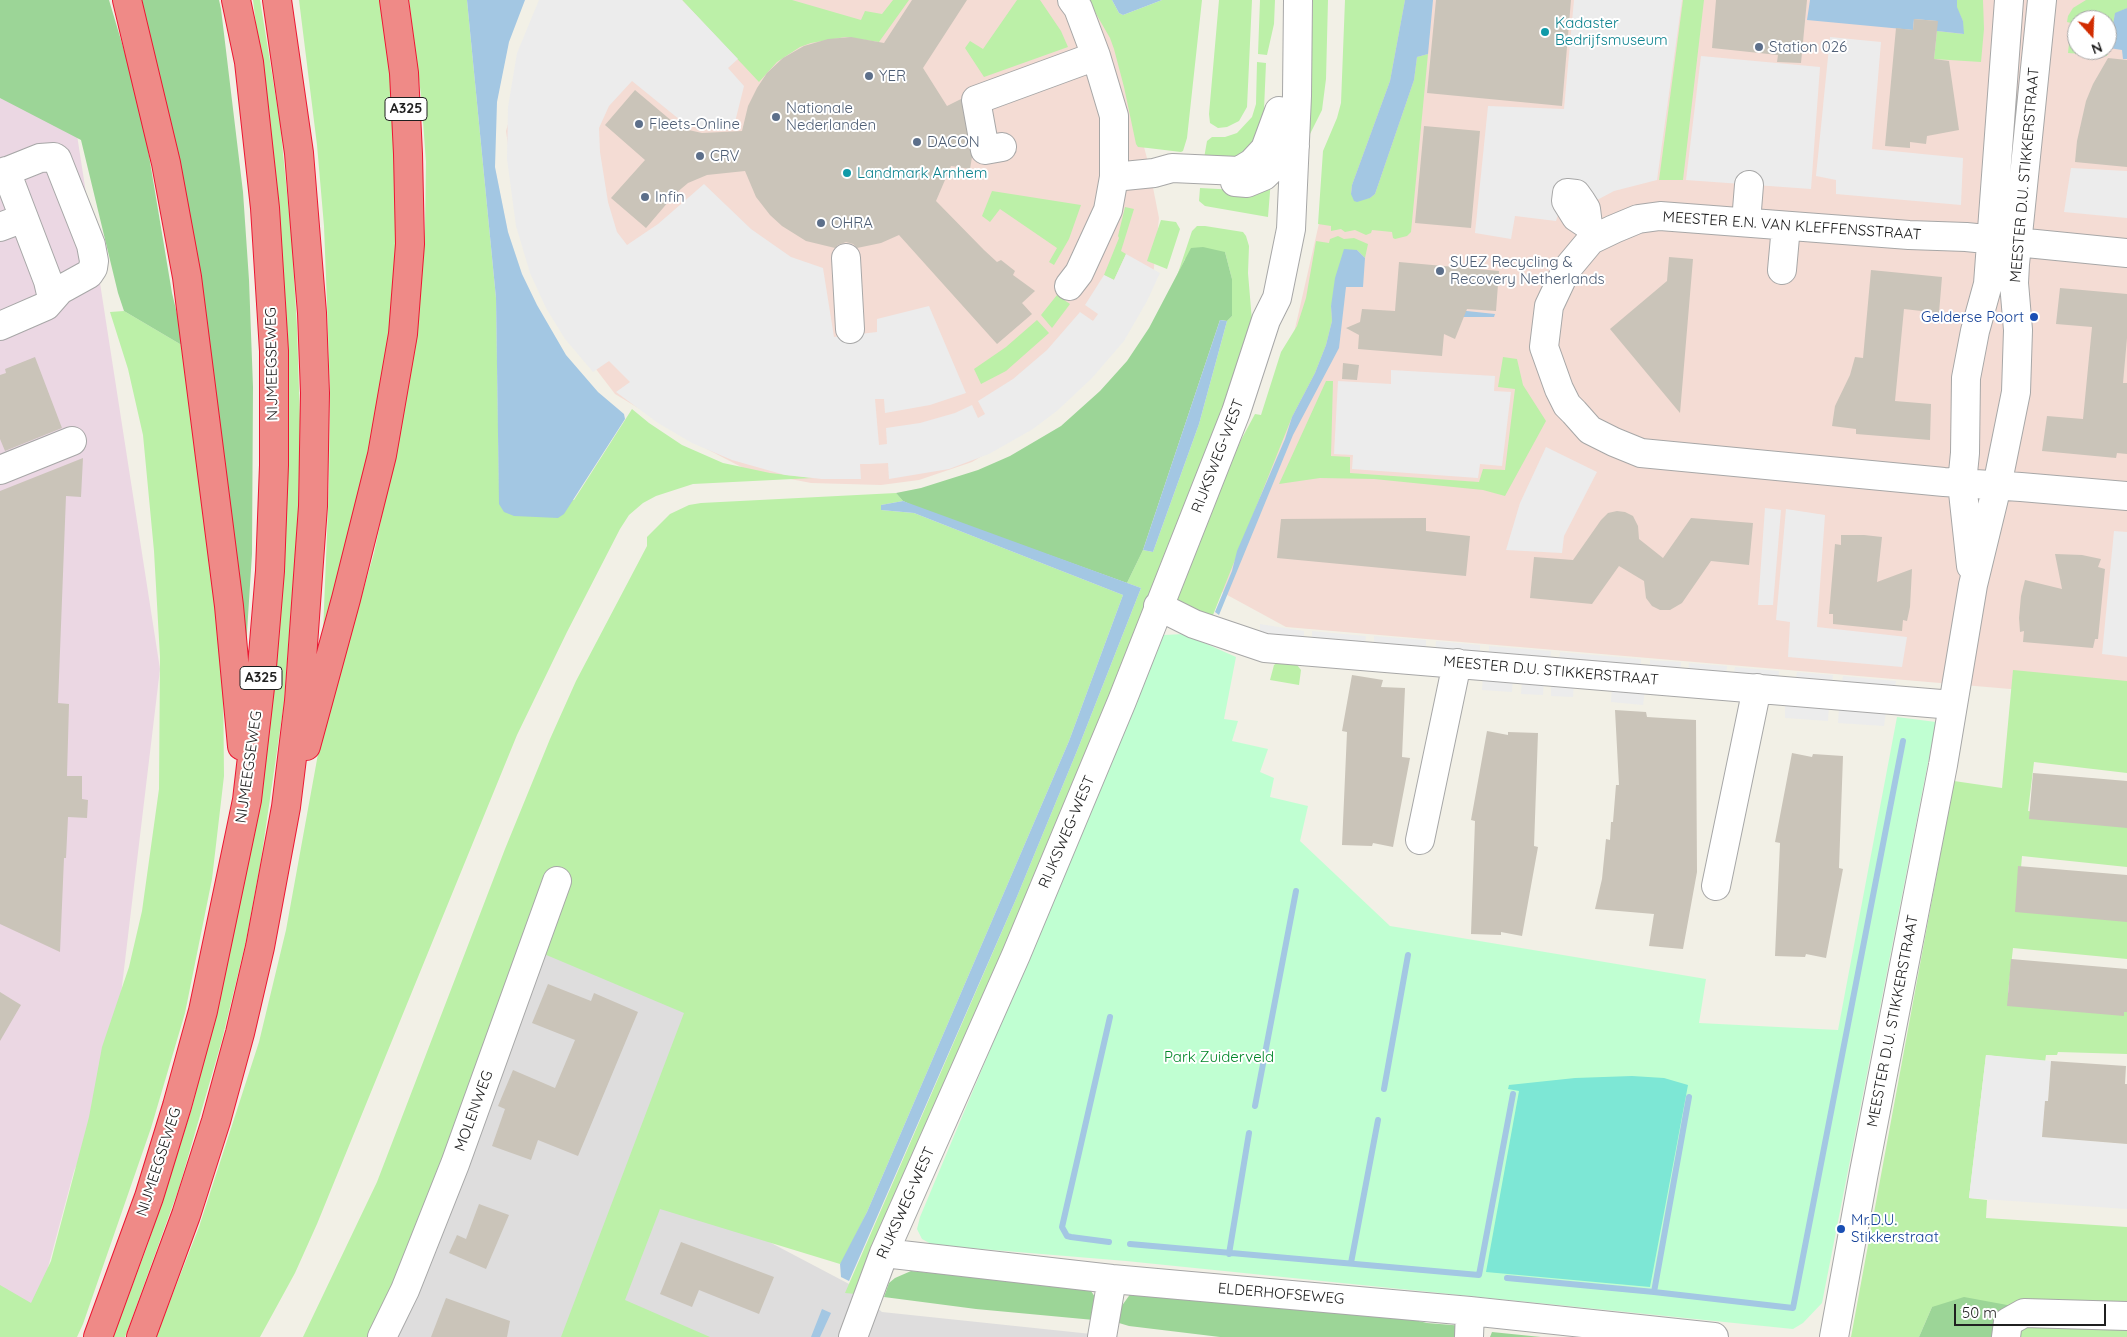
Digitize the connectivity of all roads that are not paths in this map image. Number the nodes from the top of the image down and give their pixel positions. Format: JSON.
{"nodes":[{"id":1,"x":126,"y":0,"type":"edge"},
{"id":2,"x":236,"y":0,"type":"edge"},
{"id":3,"x":277,"y":0,"type":"edge"},
{"id":4,"x":394,"y":0,"type":"edge"},
{"id":5,"x":1072,"y":0,"type":"edge"},
{"id":6,"x":1282,"y":0,"type":"edge"},
{"id":7,"x":1298,"y":0,"type":"edge"},
{"id":8,"x":2009,"y":0,"type":"edge"},
{"id":9,"x":2042,"y":0,"type":"edge"},
{"id":10,"x":1096,"y":56,"type":"junction"},
{"id":11,"x":1279,"y":112,"type":"junction"},
{"id":12,"x":1002,"y":147,"type":"dead end"},
{"id":13,"x":1286,"y":156,"type":"junction"},
{"id":14,"x":3,"y":172,"type":"edge"},
{"id":15,"x":1154,"y":173,"type":"junction"},
{"id":16,"x":1114,"y":177,"type":"junction"},
{"id":17,"x":1749,"y":186,"type":"dead end"},
{"id":18,"x":12,"y":222,"type":"edge"},
{"id":19,"x":1746,"y":222,"type":"junction"},
{"id":20,"x":1786,"y":226,"type":"junction"},
{"id":21,"x":2005,"y":242,"type":"junction"},
{"id":22,"x":2127,"y":253,"type":"edge"},
{"id":23,"x":846,"y":258,"type":"dead end"},
{"id":24,"x":1782,"y":270,"type":"dead end"},
{"id":25,"x":1069,"y":286,"type":"dead end"},
{"id":26,"x":52,"y":298,"type":"junction"},
{"id":27,"x":0,"y":326,"type":"edge"},
{"id":28,"x":850,"y":329,"type":"dead end"},
{"id":29,"x":72,"y":441,"type":"dead end"},
{"id":30,"x":0,"y":470,"type":"edge"},
{"id":31,"x":1962,"y":483,"type":"junction"},
{"id":32,"x":1997,"y":486,"type":"junction"},
{"id":33,"x":2127,"y":496,"type":"edge"},
{"id":34,"x":1973,"y":585,"type":"junction"},
{"id":35,"x":1158,"y":606,"type":"junction"},
{"id":36,"x":1457,"y":663,"type":"junction"},
{"id":37,"x":1757,"y":688,"type":"junction"},
{"id":38,"x":1953,"y":705,"type":"junction"},
{"id":39,"x":247,"y":800,"type":"junction"},
{"id":40,"x":286,"y":807,"type":"junction"},
{"id":41,"x":1420,"y":840,"type":"dead end"},
{"id":42,"x":557,"y":881,"type":"dead end"},
{"id":43,"x":1716,"y":886,"type":"dead end"},
{"id":44,"x":884,"y":1253,"type":"junction"},
{"id":45,"x":1112,"y":1279,"type":"junction"},
{"id":46,"x":2127,"y":1316,"type":"edge"},
{"id":47,"x":1469,"y":1324,"type":"edge"},
{"id":48,"x":1679,"y":1335,"type":"edge"},
{"id":49,"x":98,"y":1337,"type":"edge"},
{"id":50,"x":141,"y":1337,"type":"edge"},
{"id":51,"x":382,"y":1337,"type":"edge"},
{"id":52,"x":853,"y":1337,"type":"edge"},
{"id":53,"x":1102,"y":1337,"type":"edge"},
{"id":54,"x":1714,"y":1337,"type":"edge"},
{"id":55,"x":1834,"y":1337,"type":"edge"},
{"id":56,"x":2006,"y":1337,"type":"edge"}],
"edges":[{"from":1,"to":39,"type":"highway","number":"A325"},
{"from":2,"to":39,"type":"highway","name":"NIJMEEGSEWEG","number":"A325"},
{"from":3,"to":40,"type":"highway","number":"A325"},
{"from":4,"to":40,"type":"highway","number":"A325"},
{"from":5,"to":10,"type":"street"},
{"from":6,"to":11,"type":"street","name":"RIJKSWEG-WEST"},
{"from":7,"to":13,"type":"street","name":"RIJKSWEG-WEST"},
{"from":8,"to":21,"type":"street","name":"MEESTER D.U. STIKKERSTRAAT"},
{"from":9,"to":21,"type":"street","name":"MEESTER D.U. STIKKERSTRAAT"},
{"from":10,"to":12,"type":"street"},
{"from":10,"to":16,"type":"street"},
{"from":11,"to":13,"type":"street","name":"RIJKSWEG-WEST"},
{"from":11,"to":15,"type":"street"},
{"from":13,"to":15,"type":"street"},
{"from":13,"to":35,"type":"street","name":"RIJKSWEG-WEST"},
{"from":14,"to":18,"type":"street"},
{"from":14,"to":26,"type":"street"},
{"from":15,"to":16,"type":"street"},
{"from":16,"to":25,"type":"street"},
{"from":17,"to":19,"type":"street"},
{"from":18,"to":26,"type":"street"},
{"from":19,"to":20,"type":"street","name":"MEESTER E.N. VAN KLEFFENSSTRAAT"},
{"from":19,"to":31,"type":"street","name":"MEESTER E.N. VAN KLEFFENSSTRAAT"},
{"from":20,"to":21,"type":"street","name":"MEESTER E.N. VAN KLEFFENSSTRAAT"},
{"from":20,"to":24,"type":"street"},
{"from":21,"to":22,"type":"street","name":"MEESTER E.N. VAN KLEFFENSSTRAAT"},
{"from":21,"to":31,"type":"street","name":"MEESTER D.U. STIKKERSTRAAT"},
{"from":21,"to":32,"type":"street","name":"MEESTER D.U. STIKKERSTRAAT"},
{"from":23,"to":28,"type":"street"},
{"from":26,"to":27,"type":"street"},
{"from":29,"to":30,"type":"street"},
{"from":31,"to":32,"type":"street","name":"MEESTER E.N. VAN KLEFFENSSTRAAT"},
{"from":31,"to":34,"type":"street","name":"MEESTER D.U. STIKKERSTRAAT"},
{"from":32,"to":33,"type":"street","name":"MEESTER E.N. VAN KLEFFENSSTRAAT"},
{"from":32,"to":34,"type":"street","name":"MEESTER D.U. STIKKERSTRAAT"},
{"from":34,"to":38,"type":"street","name":"MEESTER D.U. STIKKERSTRAAT"},
{"from":35,"to":36,"type":"street","name":"MEESTER D.U. STIKKERSTRAAT"},
{"from":35,"to":44,"type":"street","name":"RIJKSWEG-WEST"},
{"from":36,"to":37,"type":"street","name":"MEESTER D.U. STIKKERSTRAAT"},
{"from":36,"to":41,"type":"street"},
{"from":37,"to":38,"type":"street","name":"MEESTER D.U. STIKKERSTRAAT"},
{"from":37,"to":43,"type":"street"},
{"from":38,"to":55,"type":"street","name":"MEESTER D.U. STIKKERSTRAAT"},
{"from":39,"to":49,"type":"highway","name":"NIJMEEGSEWEG","number":"A325"},
{"from":40,"to":50,"type":"highway","number":"A325"},
{"from":42,"to":51,"type":"street","name":"MOLENWEG"},
{"from":44,"to":45,"type":"street","name":"ELDERHOFSEWEG"},
{"from":44,"to":52,"type":"street","name":"RIJKSWEG-WEST"},
{"from":45,"to":47,"type":"street","name":"ELDERHOFSEWEG"},
{"from":45,"to":53,"type":"street"},
{"from":46,"to":56,"type":"street"},
{"from":47,"to":48,"type":"street","name":"ELDERHOFSEWEG"},
{"from":48,"to":54,"type":"street","name":"ELDERHOFSEWEG"}]}
